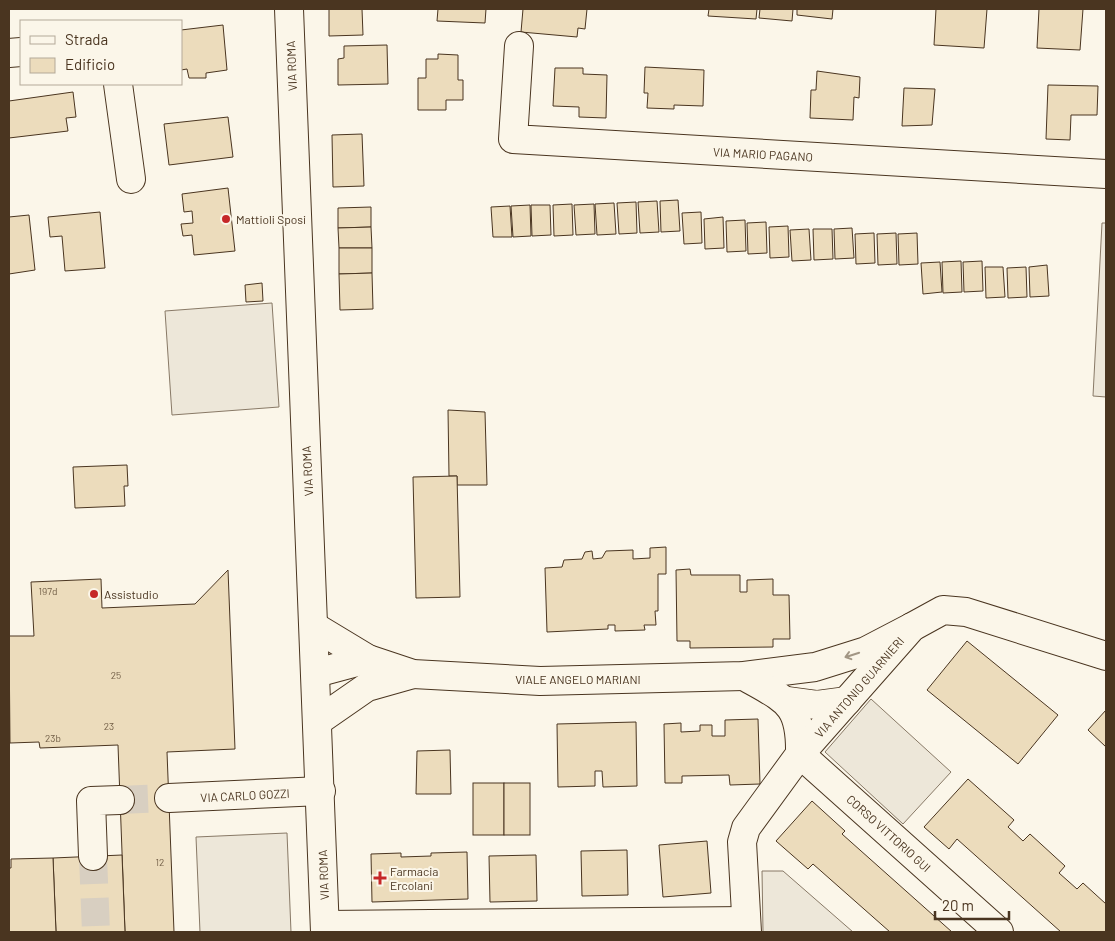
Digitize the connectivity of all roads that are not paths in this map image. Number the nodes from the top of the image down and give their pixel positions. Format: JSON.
{"nodes":[{"id":1,"x":288,"y":9,"type":"edge"},
{"id":2,"x":519,"y":46,"type":"dead end"},
{"id":3,"x":118,"y":85,"type":"edge"},
{"id":4,"x":1106,"y":174,"type":"edge"},
{"id":5,"x":130,"y":179,"type":"dead end"},
{"id":6,"x":315,"y":627,"type":"junction"},
{"id":7,"x":912,"y":627,"type":"junction"},
{"id":8,"x":1106,"y":656,"type":"edge"},
{"id":9,"x":368,"y":659,"type":"junction"},
{"id":10,"x":815,"y":667,"type":"junction"},
{"id":11,"x":316,"y":673,"type":"junction"},
{"id":12,"x":412,"y":674,"type":"junction"},
{"id":13,"x":744,"y":676,"type":"junction"},
{"id":14,"x":367,"y":687,"type":"junction"},
{"id":15,"x":847,"y":700,"type":"junction"},
{"id":16,"x":787,"y":701,"type":"junction"},
{"id":17,"x":318,"y":720,"type":"junction"},
{"id":18,"x":800,"y":754,"type":"junction"},
{"id":19,"x":321,"y":791,"type":"junction"},
{"id":20,"x":169,"y":798,"type":"tunnel mouth"},
{"id":21,"x":120,"y":800,"type":"tunnel mouth"},
{"id":22,"x":93,"y":856,"type":"tunnel mouth"},
{"id":23,"x":747,"y":927,"type":"edge"},
{"id":24,"x":325,"y":929,"type":"edge"},
{"id":25,"x":1000,"y":932,"type":"edge"}],
"edges":[{"from":1,"to":6,"type":"street","name":"VIA ROMA"},
{"from":2,"to":4,"type":"street","name":"VIA MARIO PAGANO"},
{"from":3,"to":5,"type":"street"},
{"from":6,"to":9,"type":"street","name":"VIALE ANGELO MARIANI"},
{"from":6,"to":11,"type":"street","name":"VIA ROMA"},
{"from":7,"to":8,"type":"street","name":"VIA ANTONIO GUARNIERI"},
{"from":7,"to":10,"type":"street","name":"VIALE ANGELO MARIANI","one_way":true},
{"from":7,"to":15,"type":"street","name":"VIA ANTONIO GUARNIERI"},
{"from":9,"to":11,"type":"street"},
{"from":9,"to":12,"type":"street","name":"VIALE ANGELO MARIANI"},
{"from":10,"to":13,"type":"street","name":"VIALE ANGELO MARIANI"},
{"from":10,"to":15,"type":"street"},
{"from":11,"to":14,"type":"street"},
{"from":11,"to":17,"type":"street","name":"VIA ROMA"},
{"from":12,"to":13,"type":"street","name":"VIALE ANGELO MARIANI"},
{"from":12,"to":14,"type":"street","name":"VIALE ANGELO MARIANI"},
{"from":13,"to":16,"type":"street"},
{"from":14,"to":17,"type":"street","name":"VIALE ANGELO MARIANI"},
{"from":15,"to":16,"type":"street"},
{"from":15,"to":18,"type":"street","name":"VIA ANTONIO GUARNIERI"},
{"from":16,"to":18,"type":"street"},
{"from":17,"to":19,"type":"street","name":"VIA ROMA"},
{"from":18,"to":23,"type":"street","name":"VIA ANTONIO GUARNIERI"},
{"from":18,"to":25,"type":"street","name":"CORSO VITTORIO GUI"},
{"from":19,"to":20,"type":"street","name":"VIA CARLO GOZZI"},
{"from":19,"to":24,"type":"street","name":"VIA ROMA"},
{"from":21,"to":22,"type":"street"},
{"from":23,"to":24,"type":"street"}]}
